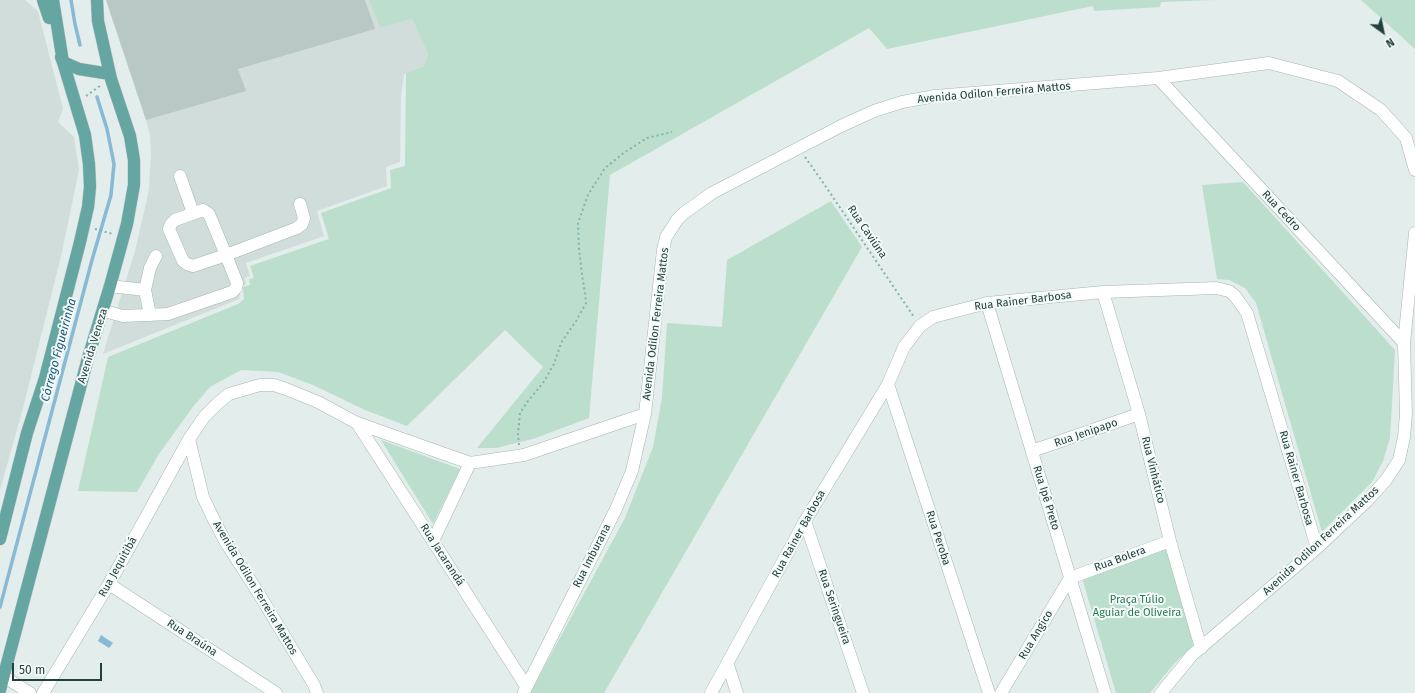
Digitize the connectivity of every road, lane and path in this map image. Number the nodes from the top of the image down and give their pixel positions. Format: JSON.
{"nodes":[{"id":1,"x":43,"y":0,"type":"edge"},
{"id":2,"x":53,"y":0,"type":"edge"},
{"id":3,"x":97,"y":0,"type":"edge"},
{"id":4,"x":63,"y":62,"type":"junction"},
{"id":5,"x":1158,"y":78,"type":"junction"},
{"id":6,"x":107,"y":79,"type":"junction"},
{"id":7,"x":84,"y":99,"type":"dead end"},
{"id":8,"x":672,"y":132,"type":"dead end"},
{"id":9,"x":798,"y":148,"type":"junction"},
{"id":10,"x":1415,"y":170,"type":"edge"},
{"id":11,"x":180,"y":176,"type":"dead end"},
{"id":12,"x":300,"y":204,"type":"dead end"},
{"id":13,"x":193,"y":213,"type":"junction"},
{"id":14,"x":95,"y":229,"type":"dead end"},
{"id":15,"x":1415,"y":233,"type":"edge"},
{"id":16,"x":113,"y":234,"type":"dead end"},
{"id":17,"x":226,"y":255,"type":"junction"},
{"id":18,"x":156,"y":256,"type":"dead end"},
{"id":19,"x":110,"y":286,"type":"junction"},
{"id":20,"x":146,"y":290,"type":"junction"},
{"id":21,"x":1103,"y":292,"type":"junction"},
{"id":22,"x":987,"y":303,"type":"junction"},
{"id":23,"x":104,"y":311,"type":"junction"},
{"id":24,"x":150,"y":315,"type":"junction"},
{"id":25,"x":920,"y":326,"type":"junction"},
{"id":26,"x":1404,"y":343,"type":"junction"},
{"id":27,"x":888,"y":384,"type":"junction"},
{"id":28,"x":645,"y":414,"type":"junction"},
{"id":29,"x":1139,"y":414,"type":"junction"},
{"id":30,"x":358,"y":423,"type":"junction"},
{"id":31,"x":518,"y":435,"type":"dead end"},
{"id":32,"x":189,"y":439,"type":"junction"},
{"id":33,"x":1032,"y":451,"type":"junction"},
{"id":34,"x":470,"y":463,"type":"junction"},
{"id":35,"x":805,"y":521,"type":"junction"},
{"id":36,"x":0,"y":539,"type":"edge"},
{"id":37,"x":433,"y":541,"type":"junction"},
{"id":38,"x":1170,"y":541,"type":"junction"},
{"id":39,"x":1317,"y":548,"type":"junction"},
{"id":40,"x":1070,"y":578,"type":"junction"},
{"id":41,"x":109,"y":584,"type":"junction"},
{"id":42,"x":1201,"y":648,"type":"junction"},
{"id":43,"x":728,"y":664,"type":"junction"},
{"id":44,"x":2,"y":675,"type":"edge"},
{"id":45,"x":0,"y":690,"type":"edge"},
{"id":46,"x":525,"y":690,"type":"edge"},
{"id":47,"x":30,"y":693,"type":"edge"},
{"id":48,"x":43,"y":693,"type":"edge"},
{"id":49,"x":276,"y":693,"type":"edge"},
{"id":50,"x":317,"y":693,"type":"edge"},
{"id":51,"x":711,"y":693,"type":"edge"},
{"id":52,"x":737,"y":693,"type":"edge"},
{"id":53,"x":863,"y":693,"type":"edge"},
{"id":54,"x":989,"y":693,"type":"edge"},
{"id":55,"x":1001,"y":693,"type":"edge"},
{"id":56,"x":1105,"y":693,"type":"edge"},
{"id":57,"x":1161,"y":693,"type":"edge"}],
"edges":[{"from":1,"to":4,"type":"main road"},
{"from":2,"to":4,"type":"main road"},
{"from":3,"to":6,"type":"main road","name":"Avenida Veneza"},
{"from":4,"to":6,"type":"main road"},
{"from":4,"to":36,"type":"main road"},
{"from":5,"to":9,"type":"street","name":"Avenida Odilon Ferreira Mattos"},
{"from":5,"to":10,"type":"street","name":"Avenida Odilon Ferreira Mattos"},
{"from":5,"to":26,"type":"street","name":"Rua Cedro"},
{"from":6,"to":7,"type":"path"},
{"from":6,"to":19,"type":"main road","name":"Avenida Veneza"},
{"from":8,"to":31,"type":"path"},
{"from":9,"to":25,"type":"path","name":"Rua Caviúna"},
{"from":9,"to":28,"type":"street","name":"Avenida Odilon Ferreira Mattos"},
{"from":11,"to":13,"type":"street"},
{"from":12,"to":17,"type":"street"},
{"from":13,"to":17,"type":"street"},
{"from":13,"to":17,"type":"street"},
{"from":14,"to":16,"type":"path"},
{"from":15,"to":26,"type":"street","name":"Avenida Odilon Ferreira Mattos"},
{"from":17,"to":24,"type":"street"},
{"from":18,"to":20,"type":"street"},
{"from":19,"to":20,"type":"street"},
{"from":19,"to":23,"type":"main road","name":"Avenida Veneza"},
{"from":20,"to":24,"type":"street"},
{"from":21,"to":22,"type":"street","name":"Rua Rainer Barbosa"},
{"from":21,"to":29,"type":"street","name":"Rua Vinhático"},
{"from":21,"to":39,"type":"street","name":"Rua Rainer Barbosa"},
{"from":22,"to":25,"type":"street","name":"Rua Rainer Barbosa"},
{"from":22,"to":33,"type":"street","name":"Rua Ipê Preto"},
{"from":23,"to":24,"type":"street"},
{"from":23,"to":44,"type":"main road","name":"Avenida Veneza"},
{"from":25,"to":27,"type":"street","name":"Rua Rainer Barbosa"},
{"from":26,"to":39,"type":"street","name":"Avenida Odilon Ferreira Mattos"},
{"from":27,"to":35,"type":"street","name":"Rua Rainer Barbosa"},
{"from":27,"to":54,"type":"street","name":"Rua Peroba"},
{"from":28,"to":34,"type":"street","name":"Avenida Odilon Ferreira Mattos"},
{"from":28,"to":46,"type":"street","name":"Rua Imburana"},
{"from":29,"to":33,"type":"street","name":"Rua Jenipapo"},
{"from":29,"to":38,"type":"street","name":"Rua Vinhático"},
{"from":30,"to":32,"type":"street","name":"Avenida Odilon Ferreira Mattos"},
{"from":30,"to":34,"type":"street","name":"Avenida Odilon Ferreira Mattos"},
{"from":30,"to":37,"type":"street","name":"Rua Jacarandá"},
{"from":32,"to":41,"type":"street","name":"Rua Jequitibá"},
{"from":32,"to":50,"type":"street","name":"Avenida Odilon Ferreira Mattos"},
{"from":33,"to":40,"type":"street","name":"Rua Ipê Preto"},
{"from":34,"to":37,"type":"street"},
{"from":35,"to":43,"type":"street","name":"Rua Rainer Barbosa"},
{"from":35,"to":53,"type":"street","name":"Rua Seringueira"},
{"from":37,"to":46,"type":"street","name":"Rua Jacarandá"},
{"from":38,"to":40,"type":"street","name":"Rua Bolera"},
{"from":38,"to":42,"type":"street","name":"Rua Vinhático"},
{"from":39,"to":42,"type":"street","name":"Avenida Odilon Ferreira Mattos"},
{"from":40,"to":55,"type":"street","name":"Rua Angico"},
{"from":40,"to":56,"type":"street","name":"Rua Ipê Preto"},
{"from":41,"to":48,"type":"street","name":"Rua Jequitibá"},
{"from":41,"to":49,"type":"street","name":"Rua Braúna"},
{"from":42,"to":57,"type":"street","name":"Avenida Odilon Ferreira Mattos"},
{"from":43,"to":51,"type":"street","name":"Rua Rainer Barbosa"},
{"from":43,"to":52,"type":"street"},
{"from":44,"to":45,"type":"main road","name":"Avenida Veneza"},
{"from":44,"to":47,"type":"street"}]}
